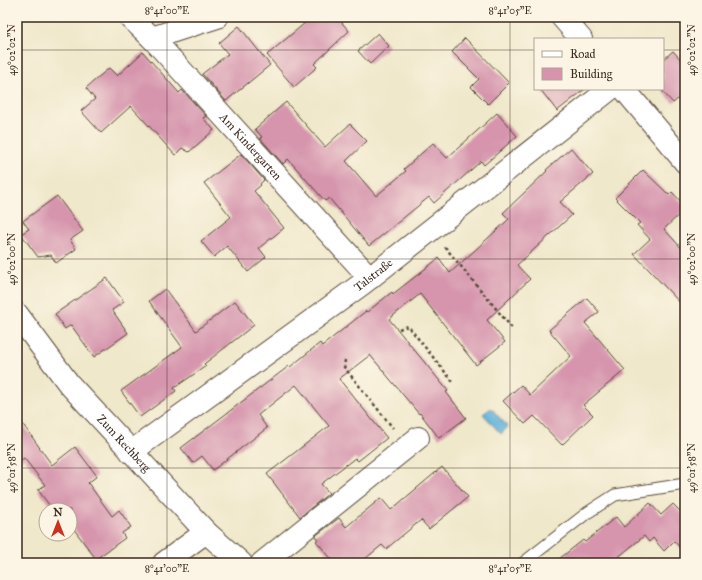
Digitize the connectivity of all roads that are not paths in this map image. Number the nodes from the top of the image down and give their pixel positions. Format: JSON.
{"nodes":[{"id":1,"x":130,"y":17,"type":"edge"},
{"id":2,"x":217,"y":17,"type":"edge"},
{"id":3,"x":562,"y":17,"type":"edge"},
{"id":4,"x":152,"y":38,"type":"junction"},
{"id":5,"x":580,"y":38,"type":"edge"},
{"id":6,"x":609,"y":90,"type":"edge"},
{"id":7,"x":625,"y":90,"type":"edge"},
{"id":8,"x":685,"y":162,"type":"edge"},
{"id":9,"x":370,"y":278,"type":"junction"},
{"id":10,"x":17,"y":314,"type":"edge"},
{"id":11,"x":418,"y":438,"type":"dead end"},
{"id":12,"x":131,"y":452,"type":"junction"},
{"id":13,"x":685,"y":484,"type":"edge"},
{"id":14,"x":206,"y":532,"type":"junction"},
{"id":15,"x":164,"y":563,"type":"edge"},
{"id":16,"x":241,"y":563,"type":"edge"},
{"id":17,"x":262,"y":563,"type":"edge"},
{"id":18,"x":524,"y":563,"type":"edge"}],
"edges":[{"from":1,"to":4,"type":"street","name":"Am Kindergarten"},
{"from":2,"to":4,"type":"street"},
{"from":3,"to":5,"type":"street"},
{"from":4,"to":9,"type":"street","name":"Am Kindergarten"},
{"from":6,"to":9,"type":"street","name":"Talstraße"},
{"from":7,"to":8,"type":"street"},
{"from":9,"to":12,"type":"street","name":"Talstraße"},
{"from":10,"to":12,"type":"street","name":"Zum Rechberg"},
{"from":11,"to":17,"type":"street"},
{"from":12,"to":14,"type":"street","name":"Zum Rechberg"},
{"from":13,"to":18,"type":"lane"},
{"from":14,"to":15,"type":"street"},
{"from":14,"to":16,"type":"street","name":"Zum Rechberg"}]}
